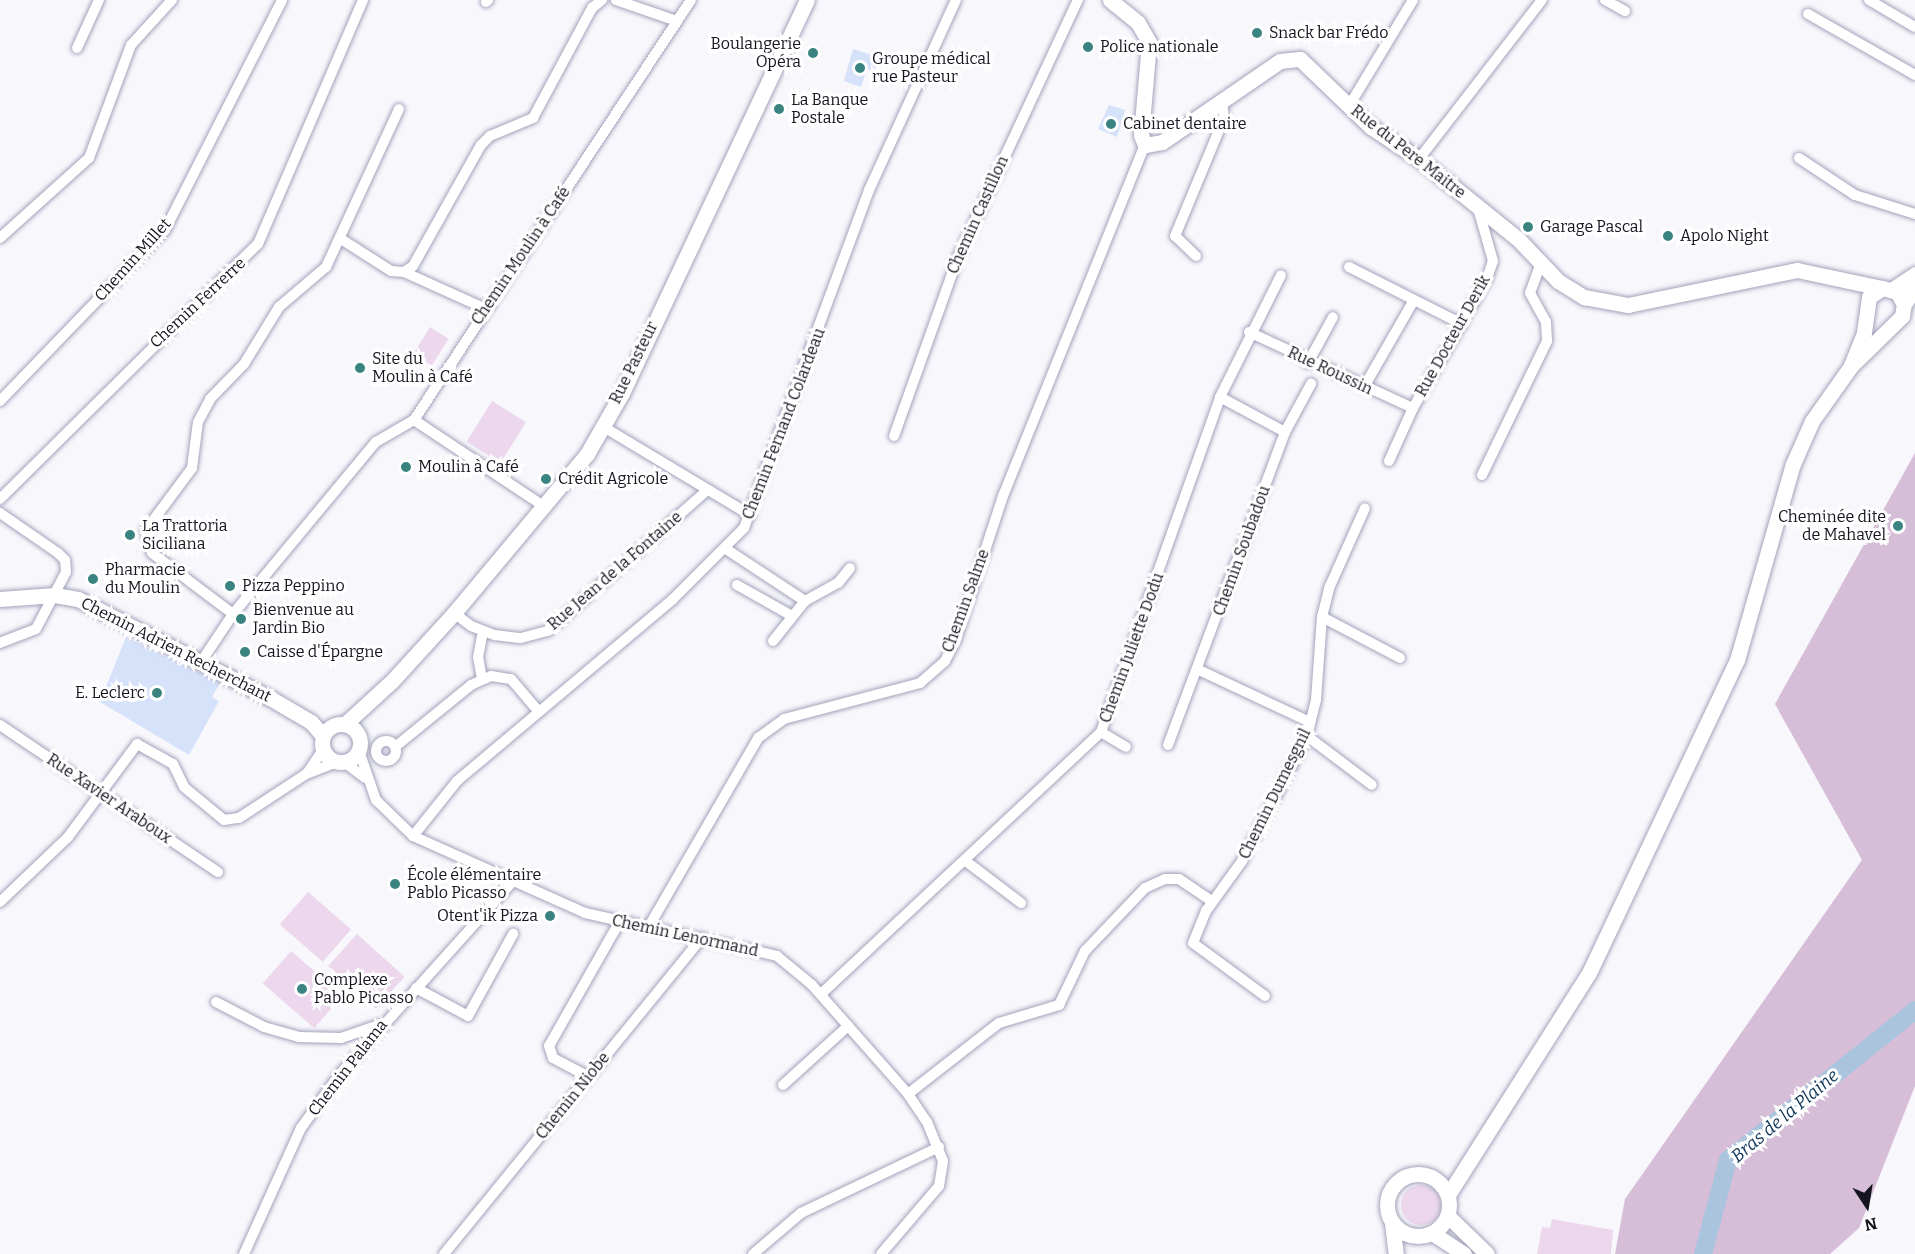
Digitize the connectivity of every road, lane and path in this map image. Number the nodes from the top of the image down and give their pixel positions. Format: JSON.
{"nodes":[{"id":1,"x":99,"y":0,"type":"edge"},
{"id":2,"x":172,"y":0,"type":"edge"},
{"id":3,"x":282,"y":0,"type":"edge"},
{"id":4,"x":363,"y":0,"type":"edge"},
{"id":5,"x":602,"y":0,"type":"edge"},
{"id":6,"x":616,"y":0,"type":"edge"},
{"id":7,"x":691,"y":0,"type":"edge"},
{"id":8,"x":807,"y":0,"type":"edge"},
{"id":9,"x":956,"y":0,"type":"edge"},
{"id":10,"x":1078,"y":0,"type":"edge"},
{"id":11,"x":1413,"y":0,"type":"edge"},
{"id":12,"x":1542,"y":0,"type":"edge"},
{"id":13,"x":1605,"y":0,"type":"edge"},
{"id":14,"x":1869,"y":0,"type":"edge"},
{"id":15,"x":1112,"y":1,"type":"edge"},
{"id":16,"x":1625,"y":11,"type":"dead end"},
{"id":17,"x":1808,"y":14,"type":"dead end"},
{"id":18,"x":677,"y":21,"type":"junction"},
{"id":19,"x":1915,"y":27,"type":"edge"},
{"id":20,"x":77,"y":48,"type":"dead end"},
{"id":21,"x":1915,"y":75,"type":"edge"},
{"id":22,"x":1222,"y":102,"type":"junction"},
{"id":23,"x":1349,"y":106,"type":"junction"},
{"id":24,"x":399,"y":110,"type":"dead end"},
{"id":25,"x":1144,"y":145,"type":"junction"},
{"id":26,"x":1799,"y":158,"type":"dead end"},
{"id":27,"x":1419,"y":159,"type":"junction"},
{"id":28,"x":1478,"y":207,"type":"junction"},
{"id":29,"x":1915,"y":214,"type":"edge"},
{"id":30,"x":0,"y":238,"type":"edge"},
{"id":31,"x":341,"y":239,"type":"junction"},
{"id":32,"x":1196,"y":256,"type":"dead end"},
{"id":33,"x":1540,"y":263,"type":"junction"},
{"id":34,"x":1349,"y":267,"type":"dead end"},
{"id":35,"x":404,"y":273,"type":"junction"},
{"id":36,"x":1915,"y":274,"type":"edge"},
{"id":37,"x":1281,"y":275,"type":"dead end"},
{"id":38,"x":1838,"y":276,"type":"junction"},
{"id":39,"x":1915,"y":288,"type":"edge"},
{"id":40,"x":1887,"y":289,"type":"junction"},
{"id":41,"x":1414,"y":300,"type":"junction"},
{"id":42,"x":1904,"y":304,"type":"junction"},
{"id":43,"x":486,"y":309,"type":"junction"},
{"id":44,"x":1867,"y":311,"type":"junction"},
{"id":45,"x":1333,"y":317,"type":"dead end"},
{"id":46,"x":1462,"y":324,"type":"junction"},
{"id":47,"x":1888,"y":325,"type":"junction"},
{"id":48,"x":1249,"y":332,"type":"junction"},
{"id":49,"x":1308,"y":363,"type":"junction"},
{"id":50,"x":1851,"y":366,"type":"junction"},
{"id":51,"x":1311,"y":384,"type":"dead end"},
{"id":52,"x":1364,"y":387,"type":"junction"},
{"id":53,"x":1220,"y":397,"type":"junction"},
{"id":54,"x":0,"y":401,"type":"edge"},
{"id":55,"x":1413,"y":408,"type":"junction"},
{"id":56,"x":414,"y":420,"type":"junction"},
{"id":57,"x":602,"y":426,"type":"junction"},
{"id":58,"x":1285,"y":432,"type":"junction"},
{"id":59,"x":894,"y":436,"type":"dead end"},
{"id":60,"x":1389,"y":460,"type":"dead end"},
{"id":61,"x":1482,"y":475,"type":"dead end"},
{"id":62,"x":705,"y":491,"type":"junction"},
{"id":63,"x":0,"y":499,"type":"edge"},
{"id":64,"x":545,"y":507,"type":"junction"},
{"id":65,"x":1365,"y":507,"type":"dead end"},
{"id":66,"x":0,"y":513,"type":"edge"},
{"id":67,"x":750,"y":515,"type":"junction"},
{"id":68,"x":726,"y":549,"type":"junction"},
{"id":69,"x":850,"y":568,"type":"dead end"},
{"id":70,"x":737,"y":585,"type":"dead end"},
{"id":71,"x":55,"y":595,"type":"junction"},
{"id":72,"x":0,"y":599,"type":"edge"},
{"id":73,"x":805,"y":601,"type":"junction"},
{"id":74,"x":454,"y":613,"type":"junction"},
{"id":75,"x":233,"y":614,"type":"junction"},
{"id":76,"x":792,"y":616,"type":"junction"},
{"id":77,"x":1322,"y":616,"type":"junction"},
{"id":78,"x":483,"y":631,"type":"junction"},
{"id":79,"x":773,"y":641,"type":"dead end"},
{"id":80,"x":0,"y":643,"type":"edge"},
{"id":81,"x":1400,"y":658,"type":"dead end"},
{"id":82,"x":201,"y":662,"type":"junction"},
{"id":83,"x":1199,"y":670,"type":"junction"},
{"id":84,"x":482,"y":679,"type":"junction"},
{"id":85,"x":539,"y":712,"type":"junction"},
{"id":86,"x":1310,"y":722,"type":"junction"},
{"id":87,"x":0,"y":726,"type":"edge"},
{"id":88,"x":1101,"y":732,"type":"junction"},
{"id":89,"x":336,"y":734,"type":"junction"},
{"id":90,"x":1307,"y":736,"type":"junction"},
{"id":91,"x":1168,"y":746,"type":"dead end"},
{"id":92,"x":395,"y":747,"type":"dead end"},
{"id":93,"x":1126,"y":747,"type":"dead end"},
{"id":94,"x":358,"y":751,"type":"junction"},
{"id":95,"x":340,"y":762,"type":"junction"},
{"id":96,"x":306,"y":774,"type":"junction"},
{"id":97,"x":365,"y":777,"type":"junction"},
{"id":98,"x":1372,"y":785,"type":"dead end"},
{"id":99,"x":100,"y":794,"type":"junction"},
{"id":100,"x":413,"y":836,"type":"junction"},
{"id":101,"x":967,"y":862,"type":"junction"},
{"id":102,"x":218,"y":872,"type":"dead end"},
{"id":103,"x":514,"y":880,"type":"junction"},
{"id":104,"x":1212,"y":901,"type":"junction"},
{"id":105,"x":0,"y":902,"type":"edge"},
{"id":106,"x":1021,"y":903,"type":"dead end"},
{"id":107,"x":619,"y":923,"type":"junction"},
{"id":108,"x":648,"y":928,"type":"junction"},
{"id":109,"x":513,"y":934,"type":"dead end"},
{"id":110,"x":702,"y":938,"type":"junction"},
{"id":111,"x":416,"y":988,"type":"junction"},
{"id":112,"x":821,"y":994,"type":"junction"},
{"id":113,"x":1265,"y":996,"type":"dead end"},
{"id":114,"x":216,"y":1002,"type":"dead end"},
{"id":115,"x":382,"y":1024,"type":"junction"},
{"id":116,"x":848,"y":1026,"type":"junction"},
{"id":117,"x":341,"y":1038,"type":"junction"},
{"id":118,"x":357,"y":1054,"type":"junction"},
{"id":119,"x":589,"y":1077,"type":"junction"},
{"id":120,"x":783,"y":1085,"type":"dead end"},
{"id":121,"x":908,"y":1094,"type":"junction"},
{"id":122,"x":939,"y":1147,"type":"junction"},
{"id":123,"x":1469,"y":1160,"type":"junction"},
{"id":124,"x":1437,"y":1180,"type":"junction"},
{"id":125,"x":1448,"y":1195,"type":"junction"},
{"id":126,"x":1448,"y":1216,"type":"junction"},
{"id":127,"x":1392,"y":1223,"type":"junction"},
{"id":128,"x":1432,"y":1233,"type":"junction"},
{"id":129,"x":1413,"y":1236,"type":"junction"},
{"id":130,"x":244,"y":1254,"type":"edge"},
{"id":131,"x":444,"y":1254,"type":"edge"},
{"id":132,"x":753,"y":1254,"type":"edge"},
{"id":133,"x":881,"y":1254,"type":"edge"},
{"id":134,"x":1396,"y":1254,"type":"edge"},
{"id":135,"x":1404,"y":1254,"type":"edge"},
{"id":136,"x":1464,"y":1254,"type":"edge"},
{"id":137,"x":1487,"y":1254,"type":"edge"}],
"edges":[{"from":1,"to":20,"type":"street"},
{"from":2,"to":30,"type":"street"},
{"from":3,"to":54,"type":"street","name":"Chemin Millet"},
{"from":4,"to":63,"type":"street","name":"Chemin Ferrerre"},
{"from":5,"to":35,"type":"street"},
{"from":6,"to":18,"type":"street"},
{"from":7,"to":18,"type":"street","name":"Chemin Moulin à Café"},
{"from":8,"to":57,"type":"main road","name":"Rue Pasteur"},
{"from":9,"to":67,"type":"street","name":"Chemin Fernand Colardeau"},
{"from":10,"to":59,"type":"street","name":"Chemin Castillon"},
{"from":11,"to":23,"type":"street"},
{"from":12,"to":27,"type":"street"},
{"from":13,"to":16,"type":"street"},
{"from":14,"to":19,"type":"street"},
{"from":15,"to":25,"type":"main road"},
{"from":17,"to":21,"type":"street"},
{"from":18,"to":43,"type":"street","name":"Chemin Moulin à Café"},
{"from":22,"to":23,"type":"main road","name":"Rue du Pere Maitre"},
{"from":22,"to":25,"type":"main road","name":"Rue du Pere Maitre"},
{"from":22,"to":32,"type":"street"},
{"from":23,"to":27,"type":"main road","name":"Rue du Pere Maitre"},
{"from":24,"to":31,"type":"street"},
{"from":25,"to":108,"type":"street","name":"Chemin Salme"},
{"from":26,"to":29,"type":"street"},
{"from":27,"to":28,"type":"main road","name":"Rue du Pere Maitre"},
{"from":28,"to":33,"type":"main road","name":"Rue du Pere Maitre"},
{"from":28,"to":46,"type":"street","name":"Rue Docteur Derik"},
{"from":31,"to":35,"type":"street"},
{"from":31,"to":75,"type":"street"},
{"from":33,"to":38,"type":"main road","name":"Rue du Pere Maitre"},
{"from":33,"to":61,"type":"street"},
{"from":34,"to":41,"type":"street"},
{"from":35,"to":43,"type":"street"},
{"from":36,"to":40,"type":"main road"},
{"from":37,"to":48,"type":"street","name":"Chemin Juliette Dodu"},
{"from":38,"to":40,"type":"main road","name":"Rue du Pere Maitre"},
{"from":38,"to":44,"type":"main road"},
{"from":39,"to":42,"type":"main road"},
{"from":40,"to":42,"type":"main road"},
{"from":40,"to":44,"type":"main road"},
{"from":41,"to":46,"type":"street"},
{"from":41,"to":52,"type":"street"},
{"from":42,"to":47,"type":"main road"},
{"from":43,"to":56,"type":"street","name":"Chemin Moulin à Café"},
{"from":44,"to":47,"type":"main road"},
{"from":44,"to":50,"type":"main road"},
{"from":45,"to":49,"type":"street"},
{"from":46,"to":55,"type":"street","name":"Rue Docteur Derik"},
{"from":47,"to":50,"type":"main road"},
{"from":48,"to":49,"type":"street","name":"Rue Roussin"},
{"from":48,"to":53,"type":"street","name":"Chemin Juliette Dodu"},
{"from":49,"to":52,"type":"street","name":"Rue Roussin"},
{"from":50,"to":123,"type":"main road"},
{"from":51,"to":58,"type":"street","name":"Chemin Soubadou"},
{"from":52,"to":55,"type":"street","name":"Rue Roussin"},
{"from":53,"to":58,"type":"street"},
{"from":53,"to":88,"type":"street","name":"Chemin Juliette Dodu"},
{"from":55,"to":60,"type":"street","name":"Rue Docteur Derik"},
{"from":56,"to":64,"type":"street"},
{"from":56,"to":75,"type":"street","name":"Chemin Moulin à Café"},
{"from":57,"to":62,"type":"street"},
{"from":57,"to":64,"type":"main road","name":"Rue Pasteur"},
{"from":58,"to":83,"type":"street","name":"Chemin Soubadou"},
{"from":62,"to":67,"type":"street"},
{"from":62,"to":78,"type":"street","name":"Rue Jean de la Fontaine"},
{"from":64,"to":74,"type":"main road","name":"Rue Pasteur"},
{"from":65,"to":77,"type":"street","name":"Chemin Dumesgnil"},
{"from":66,"to":71,"type":"street"},
{"from":67,"to":68,"type":"street","name":"Chemin Fernand Colardeau"},
{"from":68,"to":73,"type":"street"},
{"from":68,"to":85,"type":"street","name":"Chemin Fernand Colardeau"},
{"from":69,"to":73,"type":"street"},
{"from":70,"to":76,"type":"street"},
{"from":71,"to":72,"type":"main road","name":"Chemin Adrien Recherchant"},
{"from":71,"to":80,"type":"street"},
{"from":71,"to":82,"type":"main road","name":"Chemin Adrien Recherchant"},
{"from":73,"to":76,"type":"street"},
{"from":74,"to":78,"type":"street","name":"Rue Jean de la Fontaine"},
{"from":74,"to":89,"type":"main road","name":"Rue Pasteur"},
{"from":75,"to":82,"type":"street","name":"Chemin Moulin à Café"},
{"from":76,"to":79,"type":"street"},
{"from":77,"to":81,"type":"street"},
{"from":77,"to":86,"type":"street","name":"Chemin Dumesgnil"},
{"from":78,"to":84,"type":"street"},
{"from":82,"to":89,"type":"main road","name":"Chemin Adrien Recherchant"},
{"from":83,"to":86,"type":"street"},
{"from":83,"to":91,"type":"street","name":"Chemin Soubadou"},
{"from":84,"to":85,"type":"street"},
{"from":84,"to":92,"type":"street"},
{"from":85,"to":100,"type":"street","name":"Chemin Fernand Colardeau"},
{"from":86,"to":90,"type":"street","name":"Chemin Dumesgnil"},
{"from":87,"to":99,"type":"street","name":"Rue Xavier Araboux"},
{"from":88,"to":93,"type":"street"},
{"from":88,"to":101,"type":"street","name":"Chemin Juliette Dodu"},
{"from":89,"to":94,"type":"main road"},
{"from":89,"to":95,"type":"main road","name":"Chemin Adrien Recherchant"},
{"from":89,"to":96,"type":"street"},
{"from":90,"to":98,"type":"street"},
{"from":90,"to":104,"type":"street","name":"Chemin Dumesgnil"},
{"from":94,"to":95,"type":"main road"},
{"from":94,"to":97,"type":"street","name":"Chemin Lenormand"},
{"from":95,"to":96,"type":"street"},
{"from":95,"to":97,"type":"street","name":"Chemin Lenormand"},
{"from":96,"to":99,"type":"street"},
{"from":97,"to":100,"type":"street","name":"Chemin Lenormand"},
{"from":99,"to":102,"type":"street","name":"Rue Xavier Araboux"},
{"from":99,"to":105,"type":"street"},
{"from":100,"to":103,"type":"street","name":"Chemin Lenormand"},
{"from":101,"to":106,"type":"street"},
{"from":101,"to":112,"type":"street","name":"Chemin Juliette Dodu"},
{"from":103,"to":107,"type":"street","name":"Chemin Lenormand"},
{"from":103,"to":111,"type":"street","name":"Chemin Palama"},
{"from":104,"to":113,"type":"street","name":"Chemin Dumesgnil"},
{"from":104,"to":121,"type":"street"},
{"from":107,"to":108,"type":"street","name":"Chemin Lenormand"},
{"from":107,"to":119,"type":"street"},
{"from":108,"to":110,"type":"street","name":"Chemin Lenormand"},
{"from":109,"to":111,"type":"street"},
{"from":110,"to":112,"type":"street","name":"Chemin Lenormand"},
{"from":110,"to":119,"type":"street","name":"Chemin Niobe"},
{"from":111,"to":115,"type":"street","name":"Chemin Palama"},
{"from":112,"to":116,"type":"street","name":"Chemin Lenormand"},
{"from":114,"to":117,"type":"street"},
{"from":115,"to":117,"type":"street"},
{"from":115,"to":118,"type":"street","name":"Chemin Palama"},
{"from":116,"to":120,"type":"street"},
{"from":116,"to":121,"type":"street","name":"Chemin Lenormand"},
{"from":117,"to":118,"type":"street"},
{"from":118,"to":130,"type":"street","name":"Chemin Palama"},
{"from":119,"to":131,"type":"street","name":"Chemin Niobe"},
{"from":121,"to":122,"type":"street","name":"Chemin Lenormand"},
{"from":122,"to":132,"type":"street"},
{"from":122,"to":133,"type":"street","name":"Chemin Lenormand"},
{"from":123,"to":124,"type":"main road"},
{"from":123,"to":125,"type":"main road"},
{"from":124,"to":125,"type":"main road"},
{"from":124,"to":127,"type":"main road"},
{"from":125,"to":126,"type":"main road"},
{"from":126,"to":128,"type":"main road"},
{"from":126,"to":137,"type":"main road"},
{"from":127,"to":129,"type":"main road"},
{"from":127,"to":134,"type":"main road"},
{"from":128,"to":129,"type":"main road"},
{"from":128,"to":136,"type":"main road"},
{"from":129,"to":135,"type":"main road"}]}
